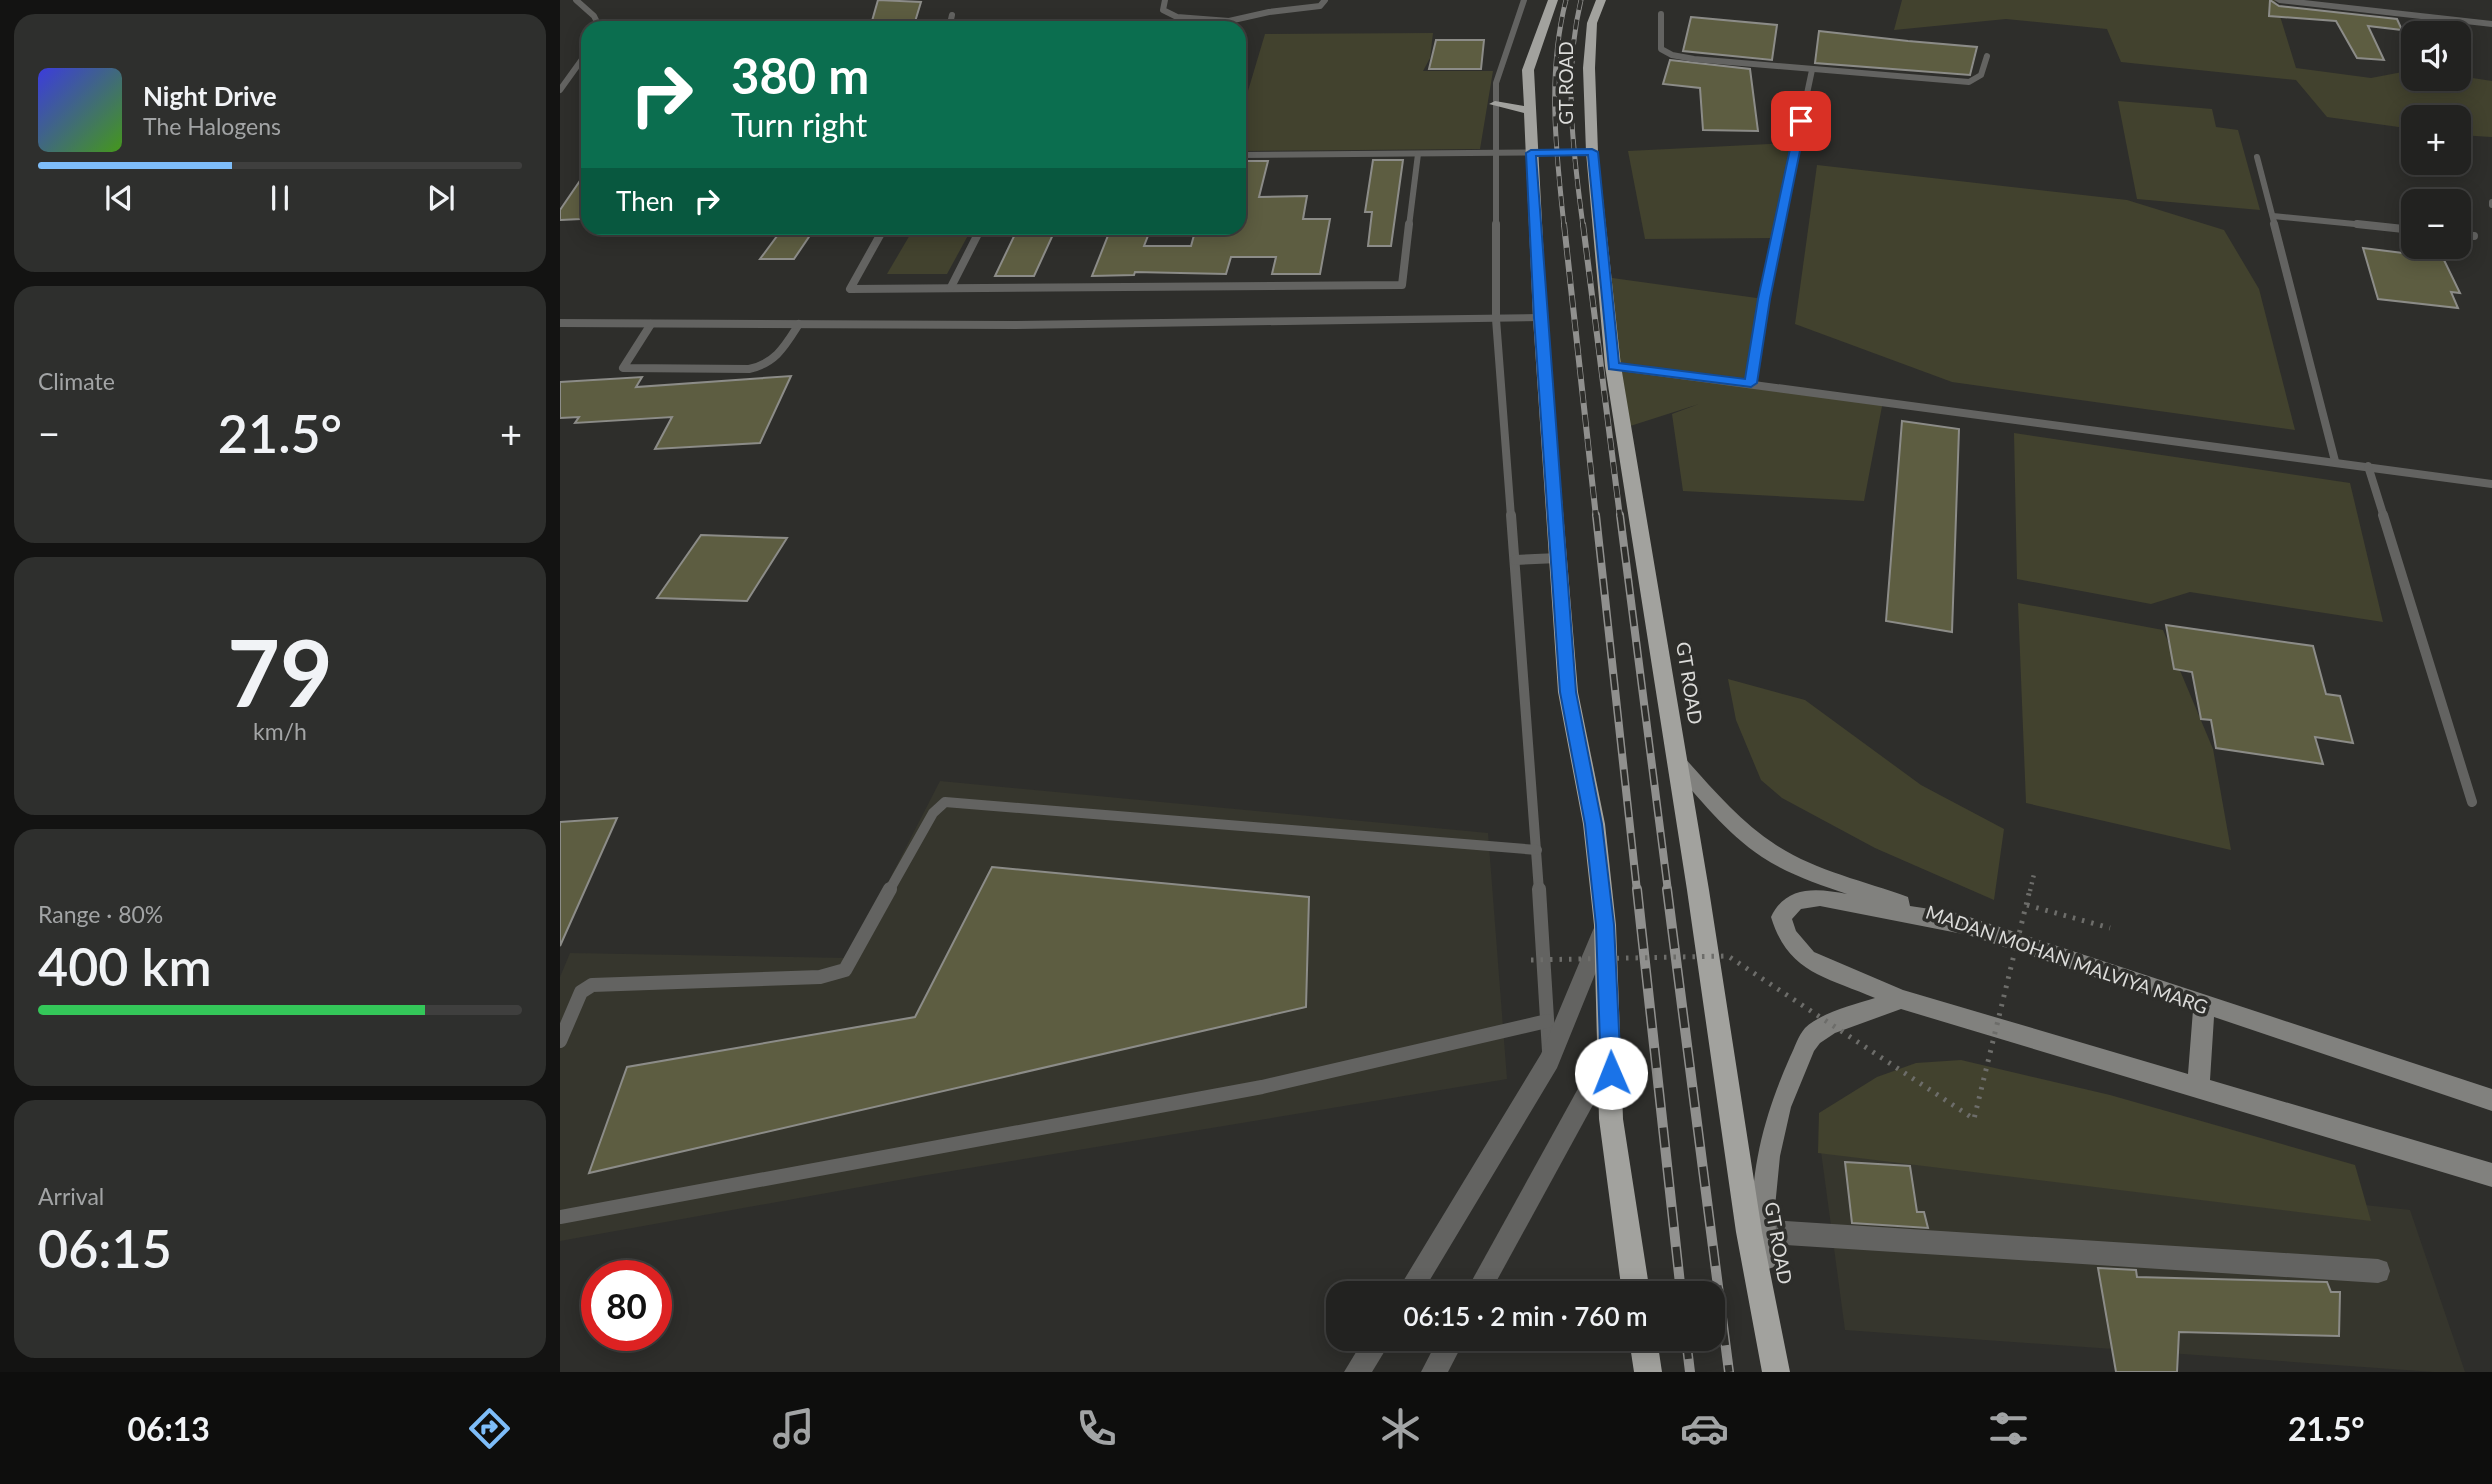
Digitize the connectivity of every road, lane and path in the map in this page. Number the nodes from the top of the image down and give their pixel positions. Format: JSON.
{"nodes":[{"id":1,"x":576,"y":0,"type":"edge"},
{"id":2,"x":1165,"y":0,"type":"edge"},
{"id":3,"x":1325,"y":0,"type":"edge"},
{"id":4,"x":1553,"y":0,"type":"edge"},
{"id":5,"x":1601,"y":0,"type":"edge"},
{"id":6,"x":2279,"y":0,"type":"edge"},
{"id":7,"x":2403,"y":0,"type":"edge"},
{"id":8,"x":1521,"y":1,"type":"edge"},
{"id":9,"x":1661,"y":14,"type":"dead end"},
{"id":10,"x":952,"y":15,"type":"dead end"},
{"id":11,"x":2412,"y":16,"type":"junction"},
{"id":12,"x":596,"y":21,"type":"edge"},
{"id":13,"x":951,"y":21,"type":"edge"},
{"id":14,"x":2492,"y":24,"type":"edge"},
{"id":15,"x":1987,"y":56,"type":"dead end"},
{"id":16,"x":581,"y":61,"type":"edge"},
{"id":17,"x":1812,"y":70,"type":"junction"},
{"id":18,"x":560,"y":90,"type":"edge"},
{"id":19,"x":1495,"y":104,"type":"junction"},
{"id":20,"x":1530,"y":110,"type":"junction"},
{"id":21,"x":1592,"y":152,"type":"junction"},
{"id":22,"x":1494,"y":153,"type":"junction"},
{"id":23,"x":1531,"y":153,"type":"junction"},
{"id":24,"x":1418,"y":154,"type":"junction"},
{"id":25,"x":1246,"y":155,"type":"edge"},
{"id":26,"x":2257,"y":157,"type":"dead end"},
{"id":27,"x":2273,"y":216,"type":"junction"},
{"id":28,"x":2401,"y":229,"type":"edge"},
{"id":29,"x":880,"y":235,"type":"edge"},
{"id":30,"x":977,"y":235,"type":"edge"},
{"id":31,"x":2471,"y":236,"type":"edge"},
{"id":32,"x":2474,"y":236,"type":"dead end"},
{"id":33,"x":951,"y":287,"type":"junction"},
{"id":34,"x":1540,"y":318,"type":"junction"},
{"id":35,"x":1496,"y":319,"type":"junction"},
{"id":36,"x":560,"y":323,"type":"edge"},
{"id":37,"x":651,"y":324,"type":"junction"},
{"id":38,"x":799,"y":324,"type":"junction"},
{"id":39,"x":1613,"y":366,"type":"junction"},
{"id":40,"x":1751,"y":383,"type":"junction"},
{"id":41,"x":2335,"y":461,"type":"junction"},
{"id":42,"x":2368,"y":466,"type":"junction"},
{"id":43,"x":2492,"y":484,"type":"edge"},
{"id":44,"x":1558,"y":558,"type":"junction"},
{"id":45,"x":1515,"y":560,"type":"junction"},
{"id":46,"x":1676,"y":760,"type":"junction"},
{"id":47,"x":2472,"y":802,"type":"dead end"},
{"id":48,"x":1537,"y":850,"type":"junction"},
{"id":49,"x":2034,"y":874,"type":"dead end"},
{"id":50,"x":2026,"y":905,"type":"junction"},
{"id":51,"x":1605,"y":925,"type":"junction"},
{"id":52,"x":1968,"y":926,"type":"junction"},
{"id":53,"x":2110,"y":928,"type":"dead end"},
{"id":54,"x":1531,"y":960,"type":"dead end"},
{"id":55,"x":1901,"y":999,"type":"junction"},
{"id":56,"x":2204,"y":1005,"type":"junction"},
{"id":57,"x":1547,"y":1021,"type":"junction"},
{"id":58,"x":560,"y":1041,"type":"edge"},
{"id":59,"x":1611,"y":1051,"type":"junction"},
{"id":60,"x":1549,"y":1061,"type":"junction"},
{"id":61,"x":2198,"y":1087,"type":"junction"},
{"id":62,"x":2492,"y":1100,"type":"edge"},
{"id":63,"x":2492,"y":1175,"type":"edge"},
{"id":64,"x":560,"y":1217,"type":"edge"},
{"id":65,"x":1756,"y":1231,"type":"junction"},
{"id":66,"x":2378,"y":1271,"type":"dead end"},
{"id":67,"x":1415,"y":1281,"type":"edge"},
{"id":68,"x":1484,"y":1281,"type":"edge"},
{"id":69,"x":1634,"y":1281,"type":"edge"},
{"id":70,"x":1371,"y":1351,"type":"edge"},
{"id":71,"x":1445,"y":1351,"type":"edge"},
{"id":72,"x":1645,"y":1351,"type":"edge"},
{"id":73,"x":1774,"y":1364,"type":"edge"},
{"id":74,"x":1357,"y":1372,"type":"edge"},
{"id":75,"x":1434,"y":1372,"type":"edge"},
{"id":76,"x":1648,"y":1372,"type":"edge"}],
"edges":[{"from":1,"to":12,"type":"lane"},
{"from":2,"to":3,"type":"lane"},
{"from":4,"to":20,"type":"highway","name":"GT ROAD"},
{"from":5,"to":21,"type":"highway","name":"GT ROAD"},
{"from":6,"to":11,"type":"street"},
{"from":7,"to":11,"type":"street"},
{"from":8,"to":19,"type":"lane"},
{"from":9,"to":17,"type":"lane"},
{"from":10,"to":13,"type":"lane"},
{"from":11,"to":14,"type":"street"},
{"from":15,"to":17,"type":"lane"},
{"from":16,"to":18,"type":"lane"},
{"from":17,"to":40,"type":"lane"},
{"from":19,"to":20,"type":"highway"},
{"from":19,"to":22,"type":"lane"},
{"from":20,"to":23,"type":"highway","name":"GT ROAD"},
{"from":21,"to":23,"type":"lane"},
{"from":21,"to":39,"type":"highway","name":"GT ROAD"},
{"from":22,"to":23,"type":"lane"},
{"from":22,"to":24,"type":"lane"},
{"from":22,"to":35,"type":"lane"},
{"from":23,"to":34,"type":"highway","name":"GT ROAD"},
{"from":24,"to":25,"type":"lane"},
{"from":24,"to":33,"type":"lane"},
{"from":26,"to":27,"type":"lane"},
{"from":27,"to":28,"type":"lane"},
{"from":27,"to":41,"type":"lane"},
{"from":29,"to":33,"type":"lane"},
{"from":30,"to":33,"type":"lane"},
{"from":31,"to":32,"type":"lane"},
{"from":34,"to":35,"type":"street"},
{"from":34,"to":44,"type":"highway","name":"GT ROAD"},
{"from":35,"to":38,"type":"street"},
{"from":35,"to":45,"type":"lane"},
{"from":36,"to":37,"type":"street"},
{"from":37,"to":38,"type":"street"},
{"from":37,"to":38,"type":"lane"},
{"from":39,"to":40,"type":"lane"},
{"from":39,"to":46,"type":"highway","name":"GT ROAD"},
{"from":40,"to":41,"type":"lane"},
{"from":41,"to":42,"type":"lane"},
{"from":42,"to":43,"type":"lane"},
{"from":42,"to":47,"type":"lane"},
{"from":44,"to":45,"type":"lane"},
{"from":44,"to":51,"type":"highway","name":"GT ROAD"},
{"from":45,"to":48,"type":"lane"},
{"from":46,"to":52,"type":"main road","name":"MADAN MOHAN MALVIYA MARG"},
{"from":46,"to":65,"type":"highway","name":"GT ROAD"},
{"from":48,"to":57,"type":"lane"},
{"from":48,"to":58,"type":"lane"},
{"from":49,"to":50,"type":"path","bridge":true},
{"from":50,"to":53,"type":"path"},
{"from":50,"to":54,"type":"path","bridge":true},
{"from":51,"to":59,"type":"highway","name":"GT ROAD"},
{"from":51,"to":60,"type":"street"},
{"from":52,"to":55,"type":"main road"},
{"from":52,"to":56,"type":"main road","name":"MADAN MOHAN MALVIYA MARG"},
{"from":55,"to":61,"type":"main road"},
{"from":55,"to":65,"type":"main road"},
{"from":56,"to":61,"type":"main road"},
{"from":56,"to":62,"type":"main road","name":"MADAN MOHAN MALVIYA MARG"},
{"from":57,"to":60,"type":"lane"},
{"from":57,"to":64,"type":"lane"},
{"from":59,"to":68,"type":"street"},
{"from":59,"to":69,"type":"highway","name":"GT ROAD"},
{"from":60,"to":67,"type":"street"},
{"from":61,"to":63,"type":"main road"},
{"from":65,"to":66,"type":"street"},
{"from":65,"to":73,"type":"main road"},
{"from":70,"to":74,"type":"street"},
{"from":71,"to":75,"type":"street"},
{"from":72,"to":76,"type":"highway"}]}
